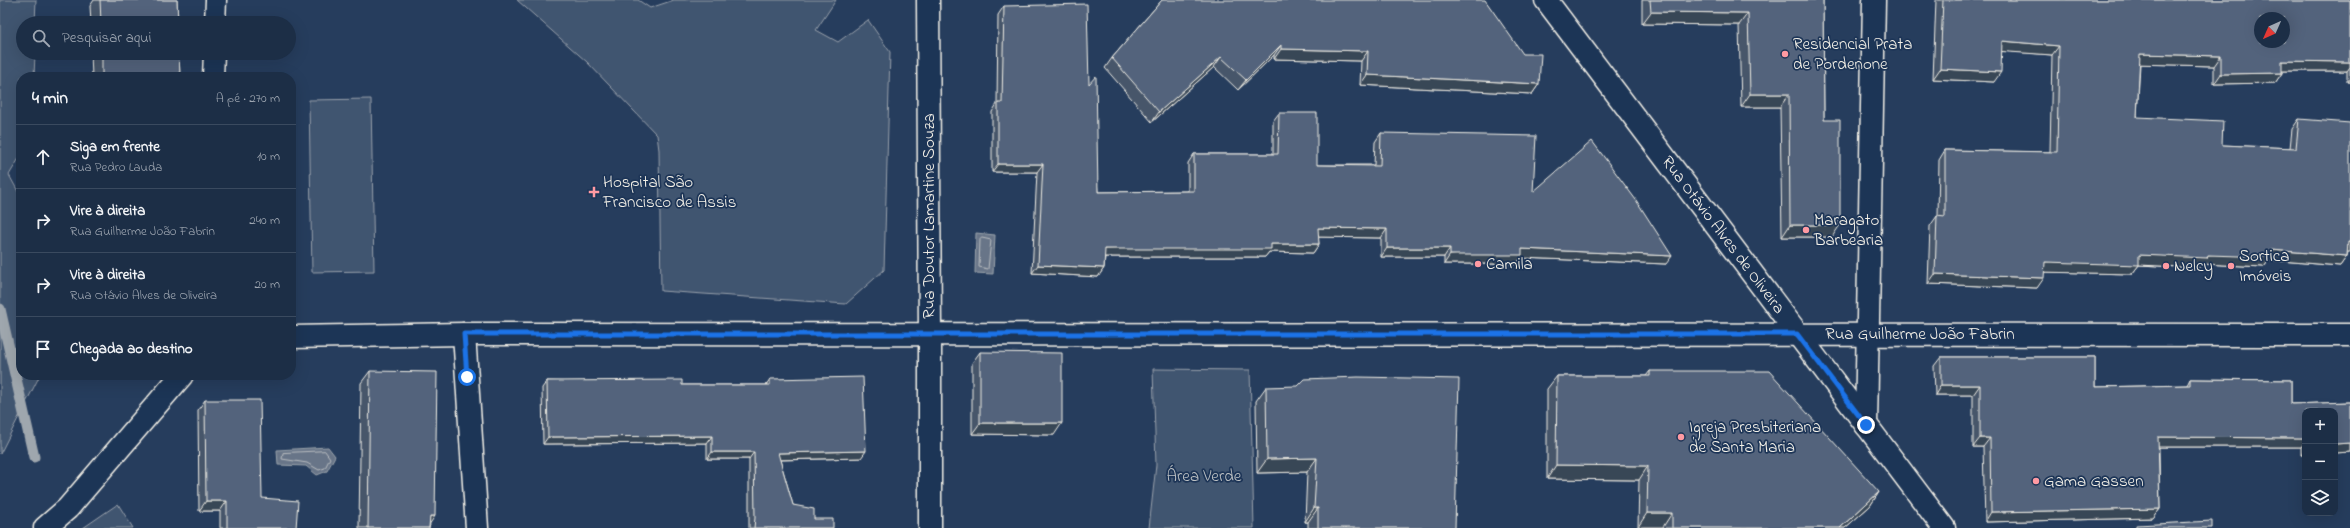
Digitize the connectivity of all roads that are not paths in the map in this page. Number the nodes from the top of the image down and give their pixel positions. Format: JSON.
{"nodes":[{"id":1,"x":216,"y":0,"type":"edge"},
{"id":2,"x":928,"y":0,"type":"edge"},
{"id":3,"x":1546,"y":0,"type":"edge"},
{"id":4,"x":1874,"y":0,"type":"edge"},
{"id":5,"x":215,"y":16,"type":"edge"},
{"id":6,"x":214,"y":60,"type":"edge"},
{"id":7,"x":213,"y":72,"type":"edge"},
{"id":8,"x":464,"y":334,"type":"junction"},
{"id":9,"x":930,"y":334,"type":"junction"},
{"id":10,"x":1797,"y":334,"type":"junction"},
{"id":11,"x":1868,"y":334,"type":"junction"},
{"id":12,"x":2350,"y":335,"type":"edge"},
{"id":13,"x":296,"y":337,"type":"edge"},
{"id":14,"x":178,"y":380,"type":"edge"},
{"id":15,"x":1866,"y":425,"type":"junction"},
{"id":16,"x":45,"y":528,"type":"edge"},
{"id":17,"x":477,"y":528,"type":"edge"},
{"id":18,"x":930,"y":528,"type":"edge"},
{"id":19,"x":1944,"y":528,"type":"edge"}],
"edges":[{"from":1,"to":5,"type":"lane"},
{"from":2,"to":9,"type":"street","name":"Rua Doutor Lamartine Souza"},
{"from":3,"to":10,"type":"street","name":"Rua Otávio Alves de Oliveira"},
{"from":4,"to":11,"type":"street"},
{"from":6,"to":7,"type":"lane"},
{"from":8,"to":9,"type":"street","name":"Rua Guilherme João Fabrin"},
{"from":8,"to":13,"type":"street","name":"Rua Guilherme João Fabrin"},
{"from":8,"to":17,"type":"street"},
{"from":9,"to":10,"type":"street","name":"Rua Guilherme João Fabrin"},
{"from":9,"to":18,"type":"street","name":"Rua Doutor Lamartine Souza"},
{"from":10,"to":11,"type":"street","name":"Rua Guilherme João Fabrin"},
{"from":10,"to":15,"type":"street","name":"Rua Otávio Alves de Oliveira"},
{"from":11,"to":12,"type":"street","name":"Rua Guilherme João Fabrin"},
{"from":11,"to":15,"type":"street"},
{"from":14,"to":16,"type":"street"},
{"from":15,"to":19,"type":"street","name":"Rua Otávio Alves de Oliveira"}]}
